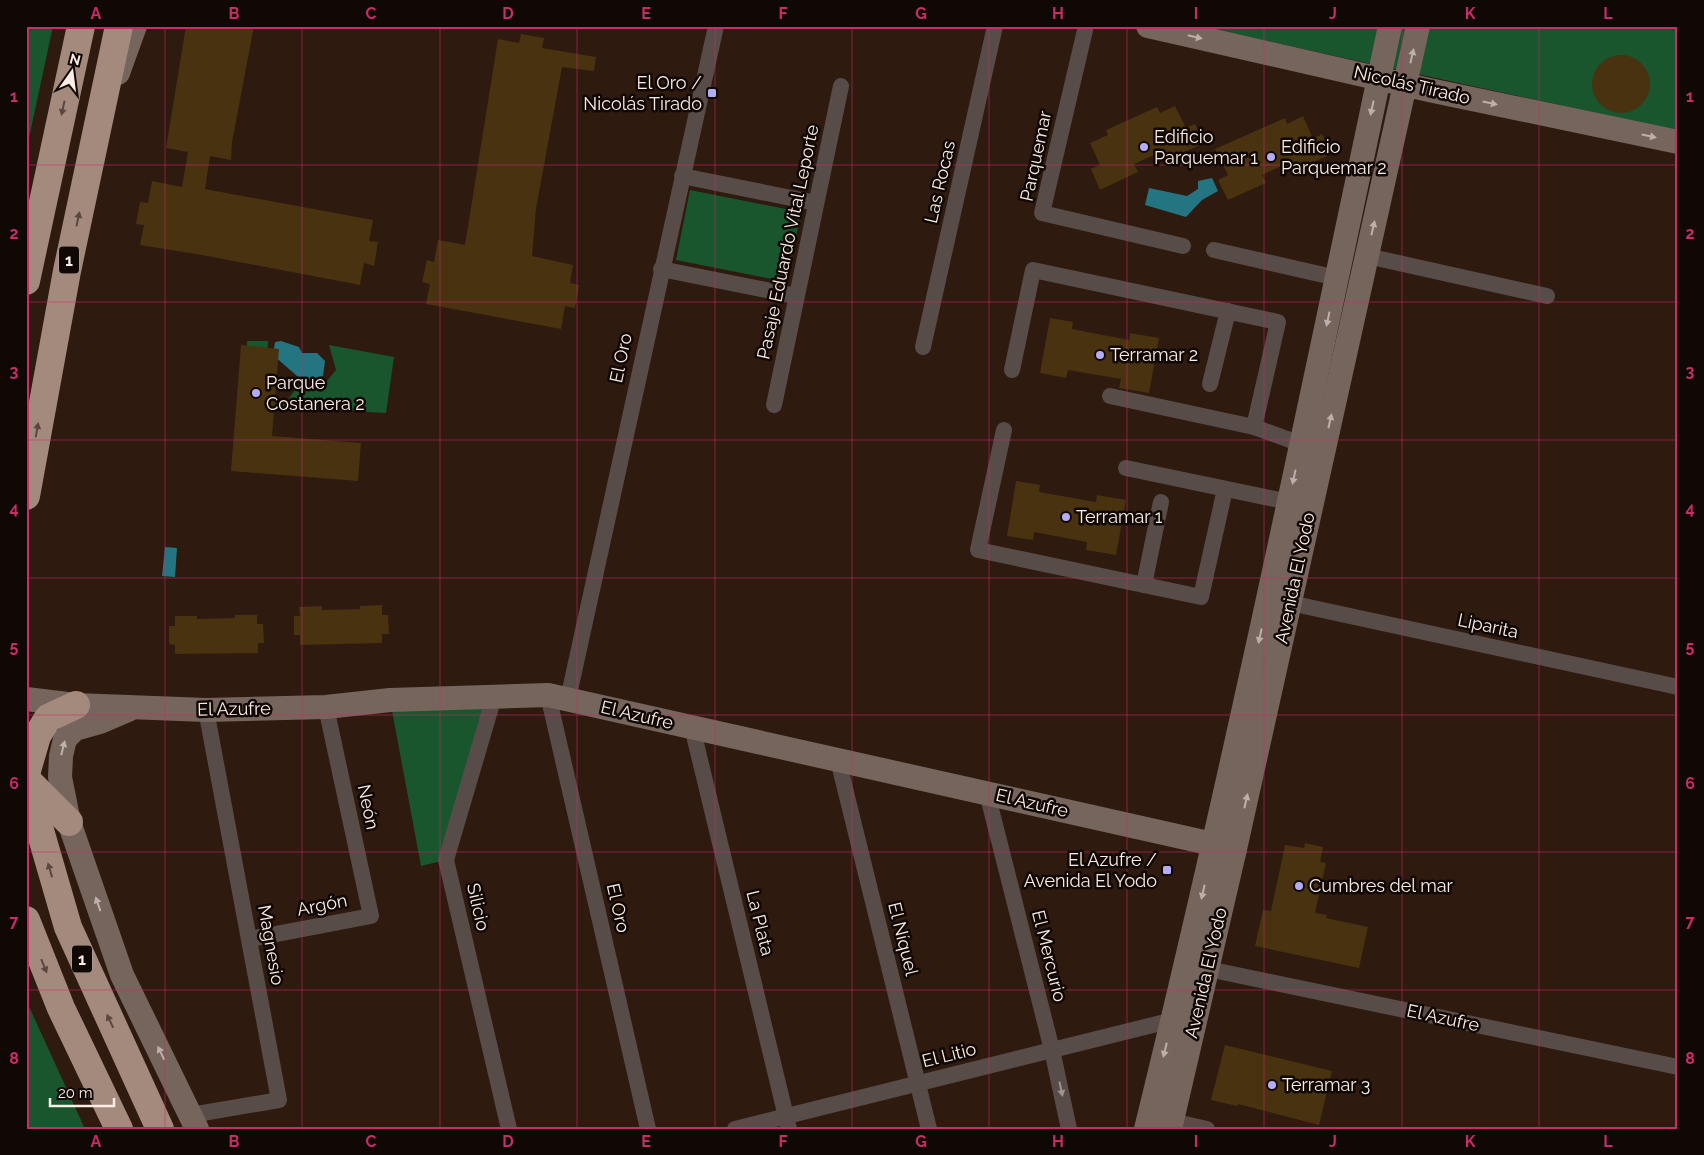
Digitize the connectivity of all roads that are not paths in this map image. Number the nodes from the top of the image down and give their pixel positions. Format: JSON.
{"nodes":[{"id":1,"x":81,"y":26,"type":"edge"},
{"id":2,"x":119,"y":26,"type":"edge"},
{"id":3,"x":136,"y":26,"type":"edge"},
{"id":4,"x":716,"y":26,"type":"edge"},
{"id":5,"x":995,"y":26,"type":"edge"},
{"id":6,"x":1086,"y":26,"type":"edge"},
{"id":7,"x":1148,"y":26,"type":"edge"},
{"id":8,"x":1390,"y":26,"type":"edge"},
{"id":9,"x":1418,"y":26,"type":"edge"},
{"id":10,"x":1379,"y":78,"type":"junction"},
{"id":11,"x":1405,"y":85,"type":"junction"},
{"id":12,"x":841,"y":86,"type":"dead end"},
{"id":13,"x":106,"y":94,"type":"junction"},
{"id":14,"x":1678,"y":142,"type":"edge"},
{"id":15,"x":682,"y":176,"type":"junction"},
{"id":16,"x":816,"y":203,"type":"junction"},
{"id":17,"x":1183,"y":246,"type":"dead end"},
{"id":18,"x":1214,"y":250,"type":"dead end"},
{"id":19,"x":1367,"y":256,"type":"junction"},
{"id":20,"x":662,"y":269,"type":"junction"},
{"id":21,"x":1337,"y":278,"type":"junction"},
{"id":22,"x":26,"y":281,"type":"edge"},
{"id":23,"x":796,"y":296,"type":"junction"},
{"id":24,"x":1547,"y":296,"type":"dead end"},
{"id":25,"x":1228,"y":311,"type":"junction"},
{"id":26,"x":924,"y":347,"type":"dead end"},
{"id":27,"x":1012,"y":370,"type":"dead end"},
{"id":28,"x":1210,"y":384,"type":"dead end"},
{"id":29,"x":1110,"y":396,"type":"dead end"},
{"id":30,"x":774,"y":405,"type":"dead end"},
{"id":31,"x":1254,"y":427,"type":"junction"},
{"id":32,"x":1004,"y":430,"type":"dead end"},
{"id":33,"x":1301,"y":444,"type":"junction"},
{"id":34,"x":1126,"y":468,"type":"dead end"},
{"id":35,"x":1225,"y":488,"type":"junction"},
{"id":36,"x":26,"y":496,"type":"edge"},
{"id":37,"x":1161,"y":502,"type":"dead end"},
{"id":38,"x":1289,"y":502,"type":"junction"},
{"id":39,"x":1144,"y":585,"type":"junction"},
{"id":40,"x":1290,"y":603,"type":"junction"},
{"id":41,"x":1678,"y":687,"type":"edge"},
{"id":42,"x":494,"y":697,"type":"junction"},
{"id":43,"x":558,"y":697,"type":"junction"},
{"id":44,"x":26,"y":699,"type":"edge"},
{"id":45,"x":76,"y":705,"type":"junction"},
{"id":46,"x":326,"y":707,"type":"junction"},
{"id":47,"x":134,"y":708,"type":"junction"},
{"id":48,"x":206,"y":710,"type":"junction"},
{"id":49,"x":692,"y":727,"type":"junction"},
{"id":50,"x":838,"y":760,"type":"junction"},
{"id":51,"x":26,"y":774,"type":"edge"},
{"id":52,"x":26,"y":780,"type":"edge"},
{"id":53,"x":987,"y":793,"type":"junction"},
{"id":54,"x":69,"y":822,"type":"junction"},
{"id":55,"x":1225,"y":847,"type":"junction"},
{"id":56,"x":371,"y":916,"type":"joint"},
{"id":57,"x":26,"y":920,"type":"edge"},
{"id":58,"x":250,"y":939,"type":"junction"},
{"id":59,"x":1208,"y":969,"type":"junction"},
{"id":60,"x":1173,"y":1020,"type":"junction"},
{"id":61,"x":1052,"y":1050,"type":"junction"},
{"id":62,"x":1678,"y":1067,"type":"edge"},
{"id":63,"x":918,"y":1083,"type":"junction"},
{"id":64,"x":194,"y":1122,"type":"edge"},
{"id":65,"x":788,"y":1122,"type":"edge"},
{"id":66,"x":1171,"y":1125,"type":"edge"},
{"id":67,"x":119,"y":1129,"type":"edge"},
{"id":68,"x":160,"y":1129,"type":"edge"},
{"id":69,"x":508,"y":1129,"type":"edge"},
{"id":70,"x":648,"y":1129,"type":"edge"},
{"id":71,"x":735,"y":1129,"type":"edge"},
{"id":72,"x":929,"y":1129,"type":"edge"},
{"id":73,"x":1069,"y":1129,"type":"edge"},
{"id":74,"x":1146,"y":1129,"type":"edge"},
{"id":75,"x":1207,"y":1129,"type":"edge"}],
"edges":[{"from":1,"to":22,"type":"highway","number":"1","one_way":true},
{"from":2,"to":13,"type":"highway","number":"1"},
{"from":3,"to":13,"type":"street"},
{"from":4,"to":15,"type":"street","name":"El Oro"},
{"from":5,"to":26,"type":"street","name":"Las Rocas"},
{"from":6,"to":17,"type":"street","name":"Parquemar"},
{"from":7,"to":10,"type":"street","name":"Nicolás Tirado","one_way":true},
{"from":8,"to":10,"type":"street","name":"Avenida El Yodo"},
{"from":11,"to":9,"type":"street","name":"Avenida El Yodo","one_way":true},
{"from":10,"to":11,"type":"street","name":"Nicolás Tirado"},
{"from":10,"to":21,"type":"street","name":"Avenida El Yodo","one_way":true},
{"from":11,"to":14,"type":"street","name":"Nicolás Tirado","one_way":true},
{"from":19,"to":11,"type":"street","name":"Avenida El Yodo","one_way":true},
{"from":12,"to":16,"type":"street","name":"Pasaje Eduardo Vital Leporte"},
{"from":36,"to":13,"type":"highway","number":"1","one_way":true},
{"from":15,"to":16,"type":"street"},
{"from":15,"to":20,"type":"street","name":"El Oro"},
{"from":16,"to":23,"type":"street","name":"Pasaje Eduardo Vital Leporte"},
{"from":18,"to":21,"type":"street"},
{"from":19,"to":24,"type":"street"},
{"from":40,"to":19,"type":"street","name":"Avenida El Yodo","one_way":true},
{"from":20,"to":23,"type":"street"},
{"from":20,"to":43,"type":"street","name":"El Oro"},
{"from":21,"to":33,"type":"street","name":"Avenida El Yodo","one_way":true},
{"from":23,"to":30,"type":"street","name":"Pasaje Eduardo Vital Leporte"},
{"from":25,"to":27,"type":"street"},
{"from":25,"to":28,"type":"street"},
{"from":25,"to":31,"type":"street"},
{"from":29,"to":31,"type":"street"},
{"from":31,"to":33,"type":"street"},
{"from":32,"to":39,"type":"street"},
{"from":33,"to":38,"type":"street","name":"Avenida El Yodo","one_way":true},
{"from":34,"to":35,"type":"street"},
{"from":35,"to":38,"type":"street"},
{"from":35,"to":39,"type":"street"},
{"from":37,"to":39,"type":"street"},
{"from":38,"to":55,"type":"street","name":"Avenida El Yodo","one_way":true},
{"from":40,"to":41,"type":"street","name":"Liparita"},
{"from":55,"to":40,"type":"street","name":"Avenida El Yodo","one_way":true},
{"from":42,"to":43,"type":"street","name":"El Azufre"},
{"from":42,"to":46,"type":"street","name":"El Azufre"},
{"from":42,"to":69,"type":"street","name":"Silicio"},
{"from":43,"to":49,"type":"street","name":"El Azufre"},
{"from":43,"to":70,"type":"street","name":"El Oro"},
{"from":44,"to":45,"type":"street","name":"El Azufre"},
{"from":45,"to":47,"type":"street","name":"El Azufre"},
{"from":45,"to":51,"type":"highway"},
{"from":46,"to":48,"type":"street","name":"El Azufre"},
{"from":46,"to":56,"type":"street","name":"Neón"},
{"from":47,"to":48,"type":"street","name":"El Azufre"},
{"from":54,"to":47,"type":"street","one_way":true},
{"from":48,"to":58,"type":"street","name":"Magnesio"},
{"from":49,"to":50,"type":"street","name":"El Azufre"},
{"from":49,"to":65,"type":"street","name":"La Plata"},
{"from":50,"to":53,"type":"street","name":"El Azufre"},
{"from":50,"to":63,"type":"street","name":"El Níquel"},
{"from":52,"to":54,"type":"highway"},
{"from":68,"to":52,"type":"highway","number":"1","one_way":true},
{"from":53,"to":55,"type":"street","name":"El Azufre"},
{"from":53,"to":61,"type":"street","name":"El Mercurio"},
{"from":64,"to":54,"type":"street","one_way":true},
{"from":55,"to":59,"type":"street","name":"Avenida El Yodo"},
{"from":55,"to":60,"type":"street","name":"Avenida El Yodo","one_way":true},
{"from":56,"to":58,"type":"street","name":"Argón"},
{"from":57,"to":67,"type":"highway","number":"1","one_way":true},
{"from":58,"to":64,"type":"street","name":"Magnesio"},
{"from":59,"to":62,"type":"street","name":"El Azufre"},
{"from":59,"to":66,"type":"street","name":"Avenida El Yodo"},
{"from":60,"to":61,"type":"street","name":"El Litio"},
{"from":60,"to":74,"type":"street","name":"Avenida El Yodo","one_way":true},
{"from":61,"to":63,"type":"street","name":"El Litio"},
{"from":61,"to":73,"type":"street","name":"El Mercurio","one_way":true},
{"from":63,"to":65,"type":"street","name":"El Litio"},
{"from":63,"to":72,"type":"street","name":"El Níquel"},
{"from":65,"to":71,"type":"street","name":"El Litio"},
{"from":66,"to":75,"type":"street"}]}
